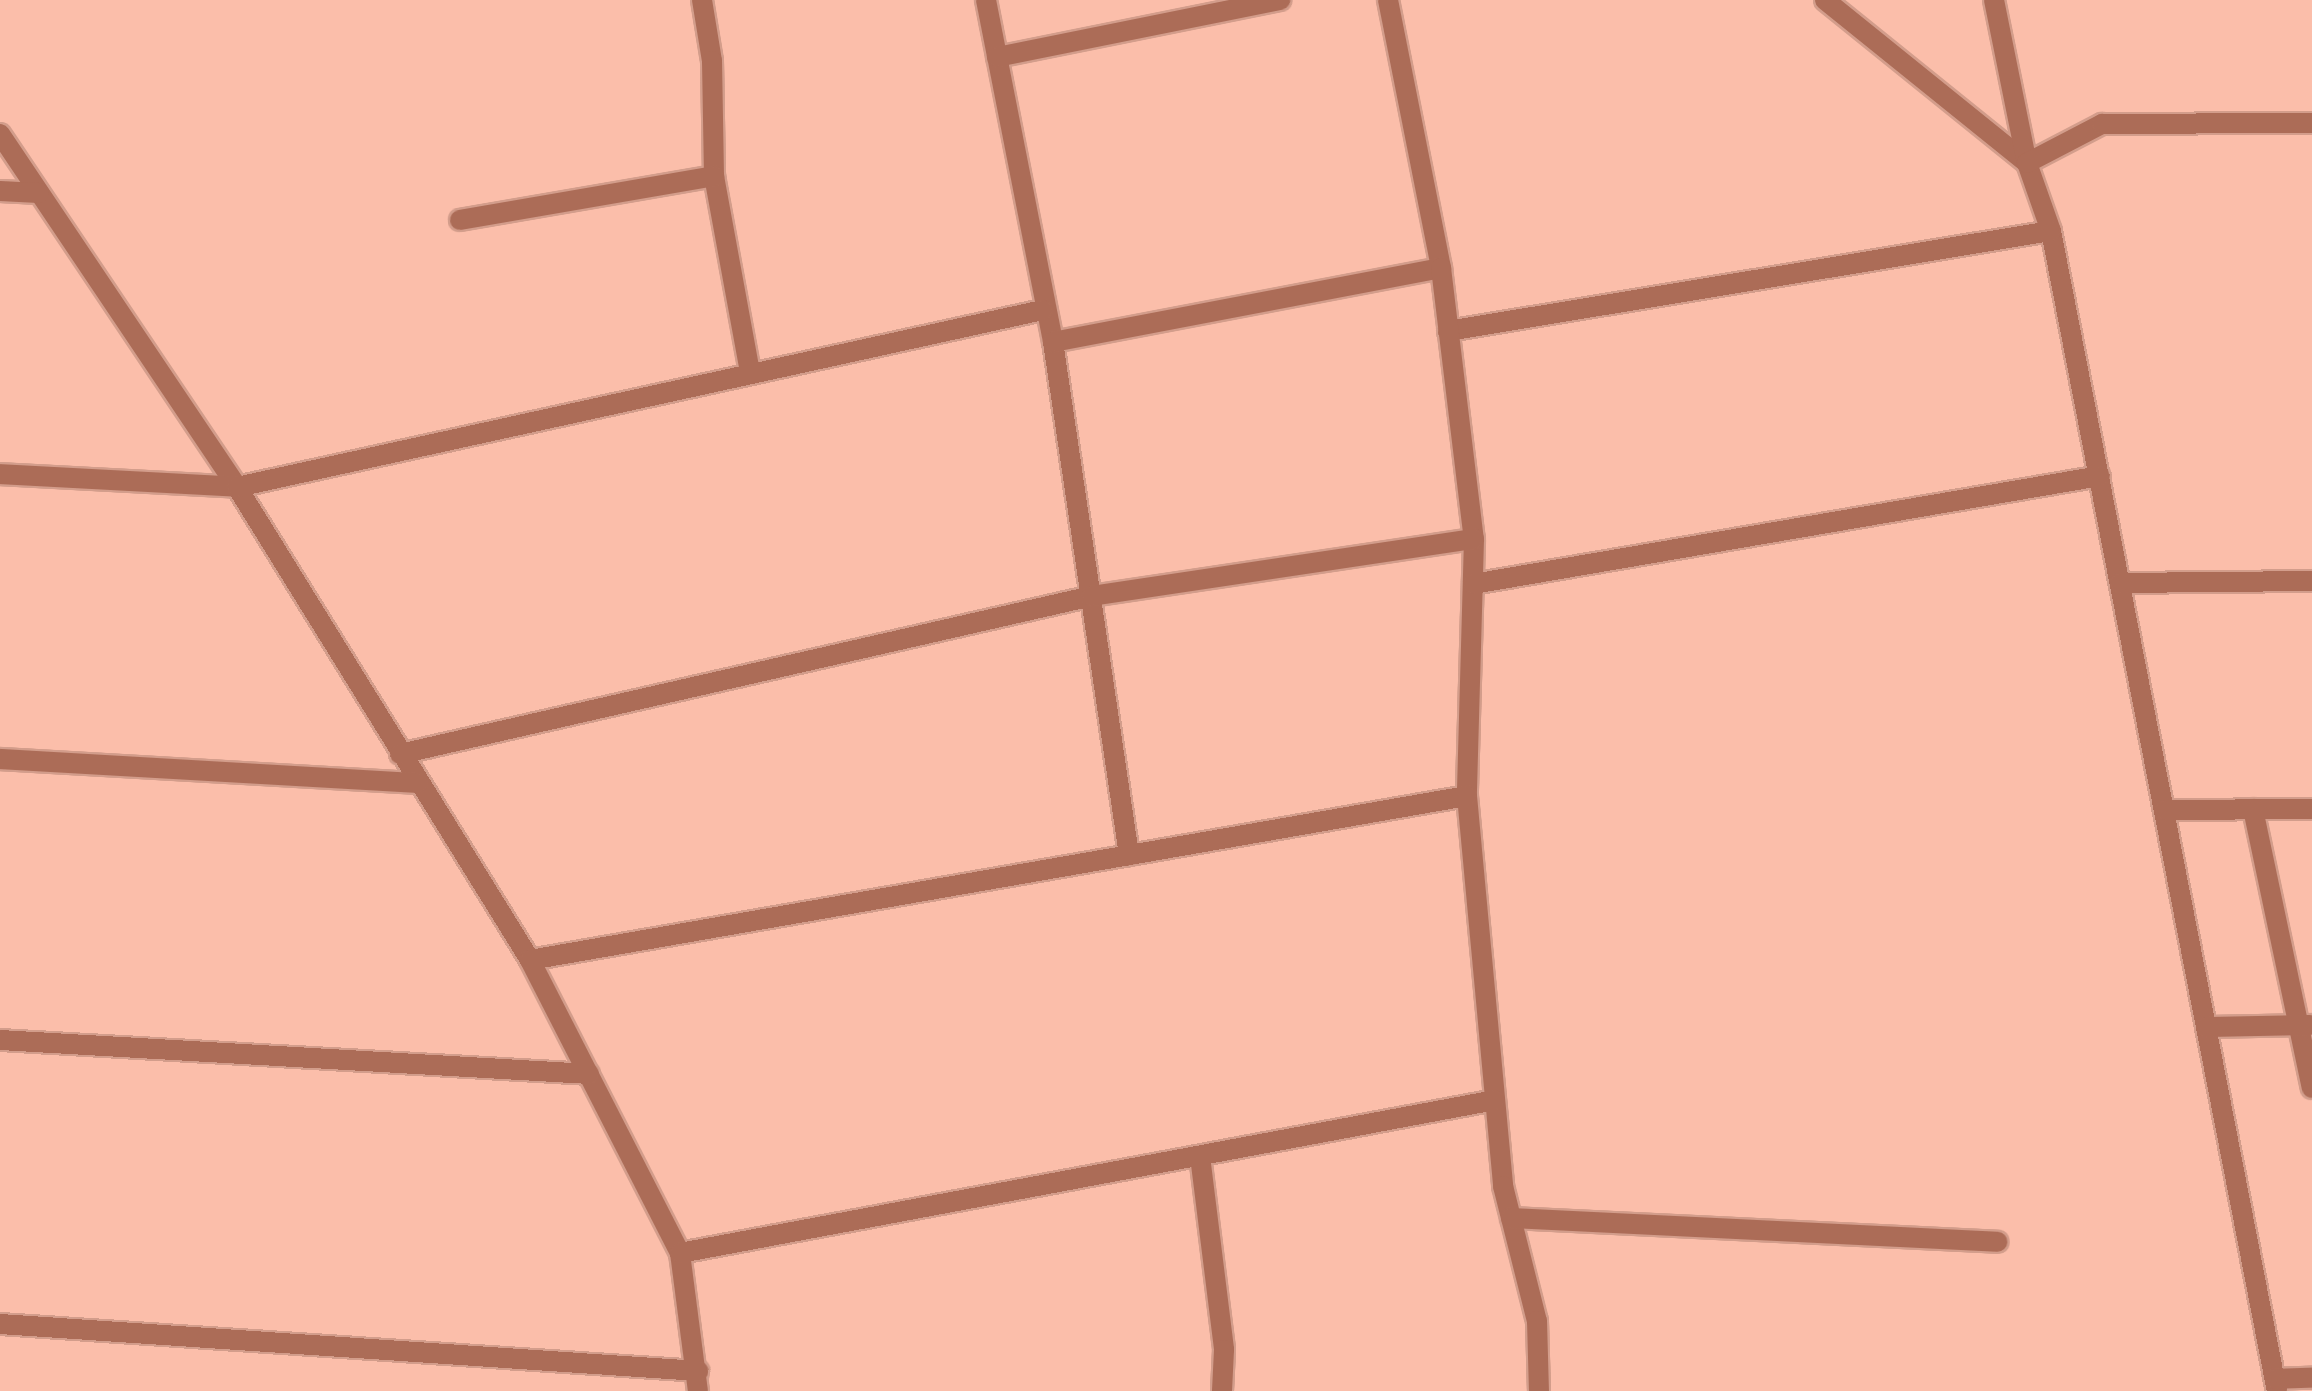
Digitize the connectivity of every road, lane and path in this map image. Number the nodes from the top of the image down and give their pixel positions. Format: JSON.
{"nodes":[{"id":1,"x":702,"y":0,"type":"edge"},
{"id":2,"x":986,"y":0,"type":"edge"},
{"id":3,"x":1280,"y":0,"type":"edge"},
{"id":4,"x":1388,"y":0,"type":"edge"},
{"id":5,"x":1825,"y":0,"type":"edge"},
{"id":6,"x":1994,"y":0,"type":"edge"},
{"id":7,"x":997,"y":57,"type":"junction"},
{"id":8,"x":2312,"y":123,"type":"edge"},
{"id":9,"x":0,"y":134,"type":"edge"},
{"id":10,"x":2027,"y":163,"type":"junction"},
{"id":11,"x":714,"y":176,"type":"junction"},
{"id":12,"x":0,"y":191,"type":"edge"},
{"id":13,"x":39,"y":193,"type":"junction"},
{"id":14,"x":460,"y":220,"type":"dead end"},
{"id":15,"x":2051,"y":231,"type":"junction"},
{"id":16,"x":1441,"y":268,"type":"junction"},
{"id":17,"x":1043,"y":310,"type":"junction"},
{"id":18,"x":1448,"y":331,"type":"junction"},
{"id":19,"x":1053,"y":342,"type":"junction"},
{"id":20,"x":750,"y":373,"type":"junction"},
{"id":21,"x":0,"y":474,"type":"edge"},
{"id":22,"x":2100,"y":476,"type":"junction"},
{"id":23,"x":237,"y":487,"type":"junction"},
{"id":24,"x":1474,"y":539,"type":"junction"},
{"id":25,"x":2312,"y":581,"type":"edge"},
{"id":26,"x":2120,"y":583,"type":"junction"},
{"id":27,"x":1473,"y":584,"type":"junction"},
{"id":28,"x":1092,"y":596,"type":"junction"},
{"id":29,"x":400,"y":754,"type":"junction"},
{"id":30,"x":0,"y":759,"type":"edge"},
{"id":31,"x":417,"y":783,"type":"junction"},
{"id":32,"x":1467,"y":796,"type":"junction"},
{"id":33,"x":2253,"y":809,"type":"junction"},
{"id":34,"x":2312,"y":809,"type":"edge"},
{"id":35,"x":2165,"y":810,"type":"junction"},
{"id":36,"x":1129,"y":855,"type":"junction"},
{"id":37,"x":530,"y":960,"type":"junction"},
{"id":38,"x":2305,"y":1025,"type":"edge"},
{"id":39,"x":2206,"y":1027,"type":"junction"},
{"id":40,"x":0,"y":1040,"type":"edge"},
{"id":41,"x":589,"y":1074,"type":"junction"},
{"id":42,"x":2312,"y":1088,"type":"edge"},
{"id":43,"x":1495,"y":1100,"type":"junction"},
{"id":44,"x":1200,"y":1156,"type":"junction"},
{"id":45,"x":1511,"y":1218,"type":"junction"},
{"id":46,"x":1997,"y":1242,"type":"dead end"},
{"id":47,"x":680,"y":1253,"type":"junction"},
{"id":48,"x":0,"y":1324,"type":"edge"},
{"id":49,"x":2312,"y":1378,"type":"edge"},
{"id":50,"x":698,"y":1381,"type":"edge"},
{"id":51,"x":2276,"y":1385,"type":"edge"},
{"id":52,"x":1222,"y":1391,"type":"edge"},
{"id":53,"x":1539,"y":1391,"type":"edge"}],
"edges":[{"from":1,"to":11,"type":"street"},
{"from":2,"to":7,"type":"street"},
{"from":3,"to":7,"type":"street"},
{"from":4,"to":16,"type":"street"},
{"from":5,"to":10,"type":"street"},
{"from":6,"to":10,"type":"street"},
{"from":7,"to":17,"type":"street"},
{"from":8,"to":10,"type":"street"},
{"from":9,"to":13,"type":"street"},
{"from":10,"to":15,"type":"street"},
{"from":11,"to":14,"type":"street"},
{"from":11,"to":20,"type":"street"},
{"from":12,"to":13,"type":"street"},
{"from":13,"to":23,"type":"street"},
{"from":15,"to":18,"type":"street"},
{"from":15,"to":22,"type":"street"},
{"from":16,"to":18,"type":"street"},
{"from":16,"to":19,"type":"street"},
{"from":17,"to":19,"type":"street"},
{"from":17,"to":20,"type":"street"},
{"from":18,"to":24,"type":"street"},
{"from":19,"to":28,"type":"street"},
{"from":20,"to":23,"type":"street"},
{"from":21,"to":23,"type":"street"},
{"from":22,"to":26,"type":"street"},
{"from":22,"to":27,"type":"street"},
{"from":23,"to":29,"type":"street"},
{"from":24,"to":27,"type":"street"},
{"from":24,"to":28,"type":"street"},
{"from":25,"to":26,"type":"street"},
{"from":26,"to":35,"type":"street"},
{"from":27,"to":32,"type":"street"},
{"from":28,"to":29,"type":"street"},
{"from":28,"to":36,"type":"street"},
{"from":29,"to":31,"type":"street"},
{"from":30,"to":31,"type":"street"},
{"from":31,"to":37,"type":"street"},
{"from":32,"to":36,"type":"street"},
{"from":32,"to":43,"type":"street"},
{"from":33,"to":34,"type":"street"},
{"from":33,"to":35,"type":"street"},
{"from":33,"to":38,"type":"street"},
{"from":35,"to":39,"type":"street"},
{"from":36,"to":37,"type":"street"},
{"from":37,"to":41,"type":"street"},
{"from":38,"to":39,"type":"street"},
{"from":38,"to":42,"type":"street"},
{"from":39,"to":51,"type":"street"},
{"from":40,"to":41,"type":"street"},
{"from":41,"to":47,"type":"street"},
{"from":43,"to":44,"type":"street"},
{"from":43,"to":45,"type":"street"},
{"from":44,"to":47,"type":"street"},
{"from":44,"to":52,"type":"street"},
{"from":45,"to":46,"type":"street"},
{"from":45,"to":53,"type":"street"},
{"from":47,"to":50,"type":"street"},
{"from":48,"to":50,"type":"street"},
{"from":49,"to":51,"type":"street"}]}
